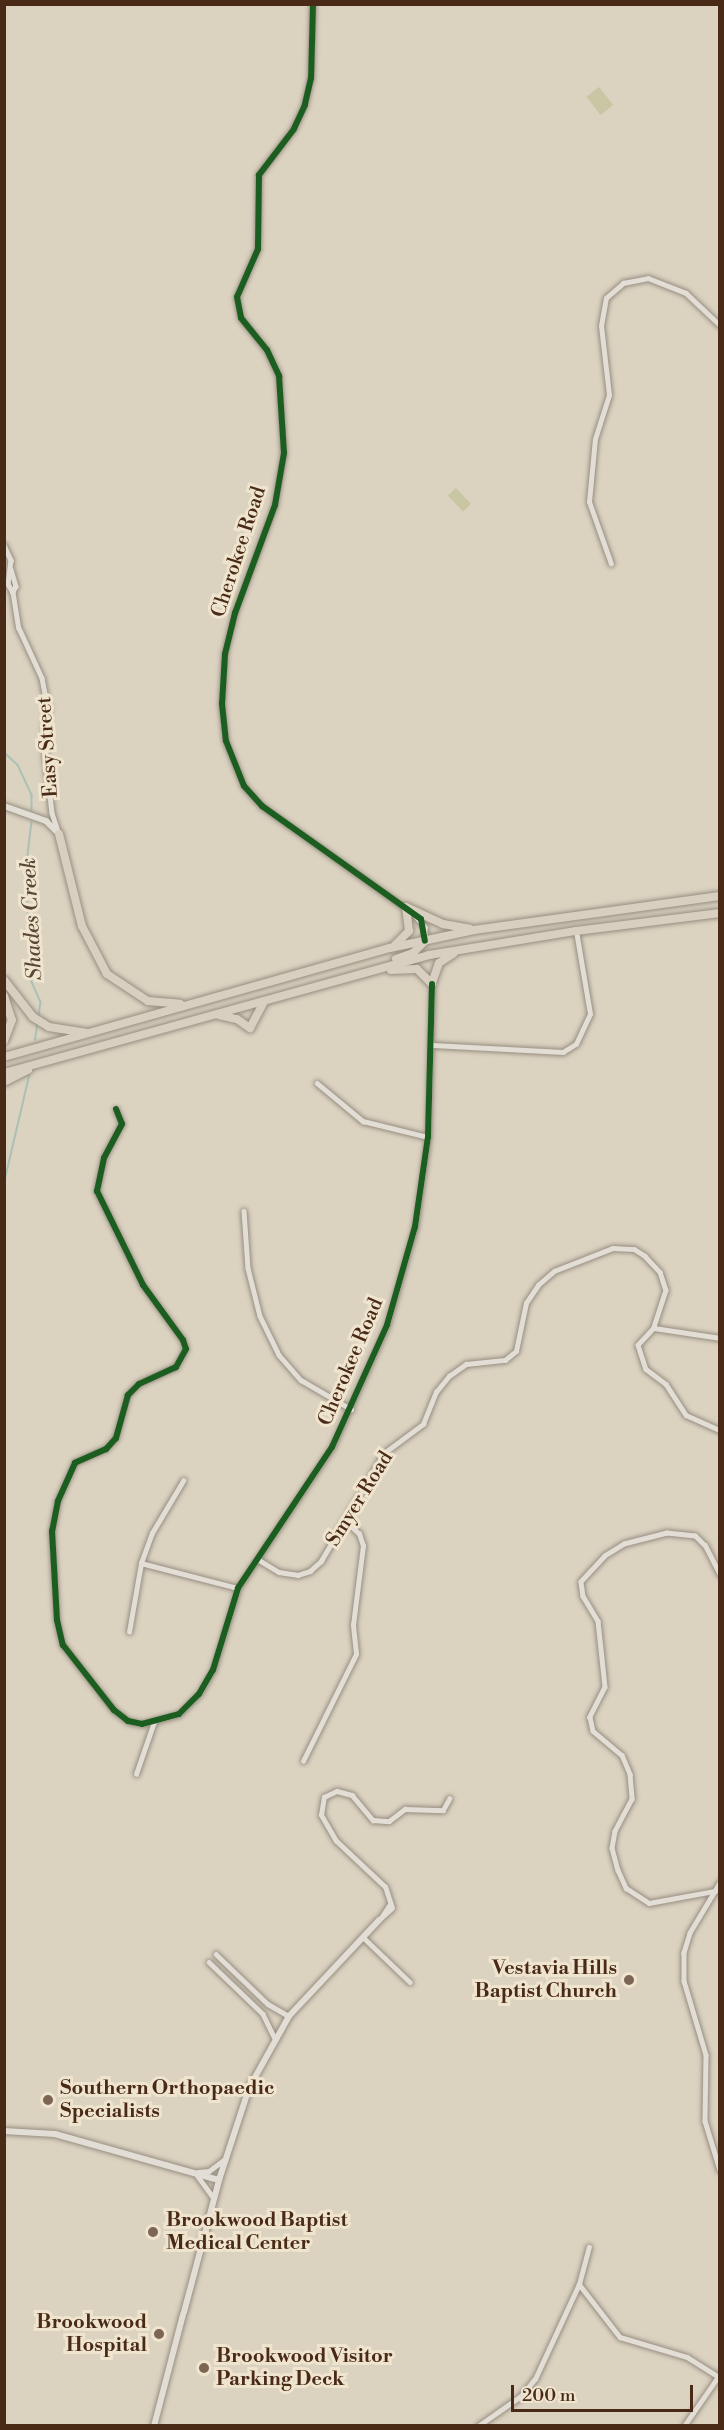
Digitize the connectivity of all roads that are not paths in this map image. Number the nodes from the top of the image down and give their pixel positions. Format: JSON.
{"nodes":[{"id":1,"x":313,"y":4,"type":"edge"},
{"id":2,"x":720,"y":325,"type":"edge"},
{"id":3,"x":4,"y":545,"type":"edge"},
{"id":4,"x":611,"y":564,"type":"dead end"},
{"id":5,"x":4,"y":806,"type":"edge"},
{"id":6,"x":59,"y":834,"type":"junction"},
{"id":7,"x":720,"y":896,"type":"edge"},
{"id":8,"x":406,"y":907,"type":"junction"},
{"id":9,"x":720,"y":913,"type":"edge"},
{"id":10,"x":474,"y":930,"type":"junction"},
{"id":11,"x":576,"y":931,"type":"junction"},
{"id":12,"x":424,"y":941,"type":"junction"},
{"id":13,"x":390,"y":948,"type":"junction"},
{"id":14,"x":459,"y":950,"type":"junction"},
{"id":15,"x":367,"y":973,"type":"junction"},
{"id":16,"x":4,"y":980,"type":"edge"},
{"id":17,"x":432,"y":984,"type":"junction"},
{"id":18,"x":291,"y":994,"type":"junction"},
{"id":19,"x":4,"y":996,"type":"edge"},
{"id":20,"x":199,"y":1002,"type":"junction"},
{"id":21,"x":264,"y":1002,"type":"junction"},
{"id":22,"x":216,"y":1015,"type":"junction"},
{"id":23,"x":89,"y":1033,"type":"junction"},
{"id":24,"x":4,"y":1041,"type":"edge"},
{"id":25,"x":433,"y":1045,"type":"junction"},
{"id":26,"x":4,"y":1057,"type":"edge"},
{"id":27,"x":48,"y":1060,"type":"junction"},
{"id":28,"x":4,"y":1073,"type":"edge"},
{"id":29,"x":4,"y":1082,"type":"edge"},
{"id":30,"x":317,"y":1083,"type":"dead end"},
{"id":31,"x":116,"y":1109,"type":"dead end"},
{"id":32,"x":428,"y":1137,"type":"junction"},
{"id":33,"x":244,"y":1211,"type":"dead end"},
{"id":34,"x":654,"y":1328,"type":"junction"},
{"id":35,"x":720,"y":1338,"type":"edge"},
{"id":36,"x":351,"y":1409,"type":"junction"},
{"id":37,"x":720,"y":1430,"type":"edge"},
{"id":38,"x":183,"y":1481,"type":"dead end"},
{"id":39,"x":345,"y":1521,"type":"junction"},
{"id":40,"x":259,"y":1560,"type":"junction"},
{"id":41,"x":141,"y":1563,"type":"junction"},
{"id":42,"x":720,"y":1575,"type":"edge"},
{"id":43,"x":238,"y":1588,"type":"junction"},
{"id":44,"x":129,"y":1632,"type":"dead end"},
{"id":45,"x":154,"y":1722,"type":"junction"},
{"id":46,"x":303,"y":1761,"type":"dead end"},
{"id":47,"x":136,"y":1774,"type":"dead end"},
{"id":48,"x":449,"y":1799,"type":"dead end"},
{"id":49,"x":720,"y":1883,"type":"edge"},
{"id":50,"x":719,"y":1890,"type":"edge"},
{"id":51,"x":381,"y":1918,"type":"joint"},
{"id":52,"x":363,"y":1936,"type":"junction"},
{"id":53,"x":216,"y":1954,"type":"dead end"},
{"id":54,"x":209,"y":1962,"type":"dead end"},
{"id":55,"x":410,"y":1982,"type":"dead end"},
{"id":56,"x":289,"y":2016,"type":"junction"},
{"id":57,"x":275,"y":2038,"type":"junction"},
{"id":58,"x":4,"y":2130,"type":"edge"},
{"id":59,"x":226,"y":2158,"type":"junction"},
{"id":60,"x":720,"y":2170,"type":"edge"},
{"id":61,"x":195,"y":2173,"type":"junction"},
{"id":62,"x":219,"y":2180,"type":"junction"},
{"id":63,"x":214,"y":2198,"type":"junction"},
{"id":64,"x":589,"y":2247,"type":"dead end"},
{"id":65,"x":579,"y":2284,"type":"junction"},
{"id":66,"x":719,"y":2376,"type":"edge"},
{"id":67,"x":154,"y":2426,"type":"edge"},
{"id":68,"x":478,"y":2426,"type":"edge"},
{"id":69,"x":684,"y":2426,"type":"edge"}],
"edges":[{"from":1,"to":8,"type":"street","name":"Cherokee Road"},
{"from":2,"to":4,"type":"street"},
{"from":3,"to":6,"type":"street","name":"Easy Street"},
{"from":5,"to":6,"type":"street"},
{"from":6,"to":20,"type":"highway"},
{"from":7,"to":10,"type":"highway"},
{"from":8,"to":10,"type":"highway"},
{"from":8,"to":12,"type":"street","name":"Cherokee Road"},
{"from":8,"to":13,"type":"highway"},
{"from":9,"to":11,"type":"highway"},
{"from":10,"to":12,"type":"highway"},
{"from":11,"to":14,"type":"highway"},
{"from":11,"to":25,"type":"street"},
{"from":12,"to":13,"type":"highway"},
{"from":12,"to":18,"type":"highway"},
{"from":13,"to":20,"type":"highway"},
{"from":14,"to":15,"type":"highway"},
{"from":14,"to":17,"type":"highway"},
{"from":15,"to":17,"type":"highway"},
{"from":15,"to":18,"type":"highway"},
{"from":16,"to":23,"type":"highway"},
{"from":17,"to":25,"type":"street","name":"Cherokee Road"},
{"from":18,"to":21,"type":"highway"},
{"from":19,"to":24,"type":"highway"},
{"from":20,"to":23,"type":"highway"},
{"from":21,"to":22,"type":"highway"},
{"from":21,"to":22,"type":"highway"},
{"from":22,"to":27,"type":"highway"},
{"from":23,"to":26,"type":"highway"},
{"from":25,"to":32,"type":"street","name":"Cherokee Road"},
{"from":27,"to":28,"type":"highway"},
{"from":27,"to":29,"type":"highway"},
{"from":30,"to":32,"type":"street"},
{"from":31,"to":45,"type":"street"},
{"from":32,"to":36,"type":"street","name":"Cherokee Road"},
{"from":33,"to":36,"type":"street"},
{"from":34,"to":35,"type":"street"},
{"from":34,"to":37,"type":"street","name":"Smyer Road"},
{"from":34,"to":39,"type":"street","name":"Smyer Road"},
{"from":36,"to":40,"type":"street","name":"Cherokee Road"},
{"from":38,"to":41,"type":"street"},
{"from":39,"to":40,"type":"street","name":"Smyer Road"},
{"from":39,"to":46,"type":"street"},
{"from":40,"to":43,"type":"street","name":"Cherokee Road"},
{"from":41,"to":43,"type":"street"},
{"from":41,"to":44,"type":"street"},
{"from":42,"to":50,"type":"street"},
{"from":43,"to":45,"type":"street","name":"Cherokee Road"},
{"from":45,"to":47,"type":"street"},
{"from":48,"to":51,"type":"street"},
{"from":49,"to":50,"type":"street"},
{"from":50,"to":60,"type":"street"},
{"from":51,"to":52,"type":"street"},
{"from":52,"to":55,"type":"street"},
{"from":52,"to":56,"type":"street"},
{"from":53,"to":56,"type":"street"},
{"from":54,"to":57,"type":"street"},
{"from":56,"to":57,"type":"street"},
{"from":57,"to":59,"type":"street"},
{"from":58,"to":61,"type":"street"},
{"from":59,"to":61,"type":"street"},
{"from":59,"to":62,"type":"street"},
{"from":61,"to":62,"type":"street"},
{"from":61,"to":63,"type":"street"},
{"from":62,"to":63,"type":"street"},
{"from":63,"to":67,"type":"street"},
{"from":64,"to":65,"type":"street"},
{"from":65,"to":66,"type":"street"},
{"from":65,"to":68,"type":"street"},
{"from":66,"to":69,"type":"street"}]}
